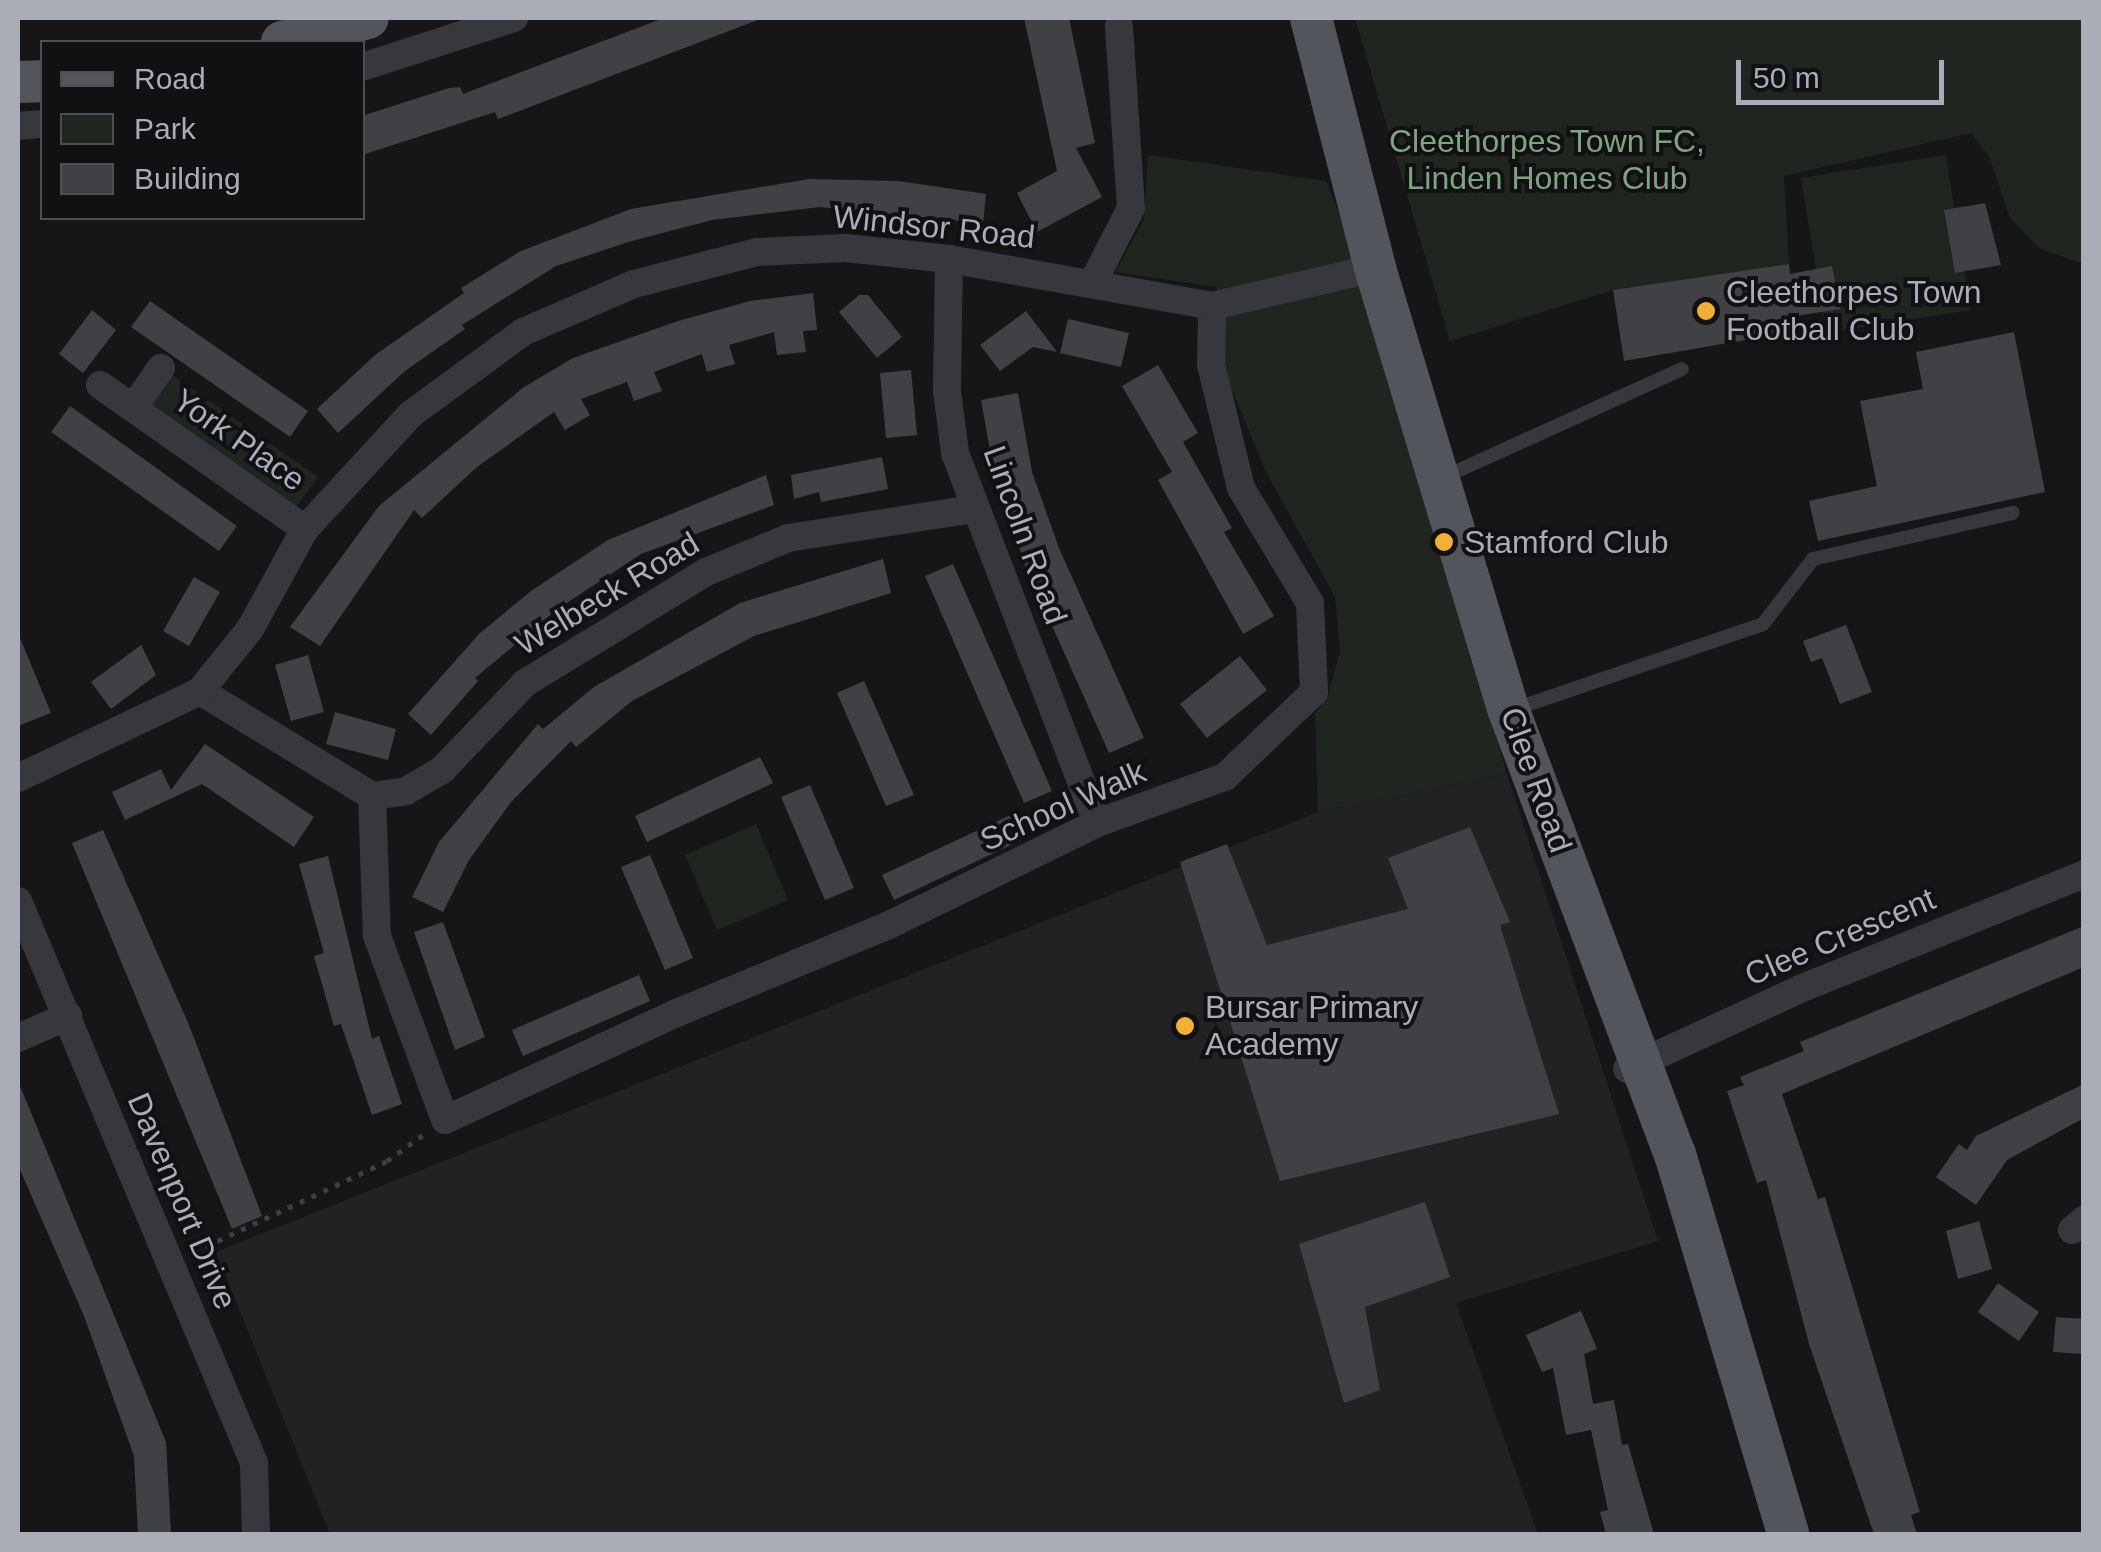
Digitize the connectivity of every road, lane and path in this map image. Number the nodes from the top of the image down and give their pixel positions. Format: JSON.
{"nodes":[{"id":1,"x":514,"y":18,"type":"edge"},
{"id":2,"x":1311,"y":18,"type":"edge"},
{"id":3,"x":352,"y":20,"type":"edge"},
{"id":4,"x":1120,"y":26,"type":"dead end"},
{"id":5,"x":288,"y":40,"type":"edge"},
{"id":6,"x":365,"y":67,"type":"edge"},
{"id":7,"x":950,"y":259,"type":"junction"},
{"id":8,"x":1374,"y":268,"type":"junction"},
{"id":9,"x":1093,"y":282,"type":"junction"},
{"id":10,"x":1212,"y":306,"type":"junction"},
{"id":11,"x":162,"y":368,"type":"dead end"},
{"id":12,"x":1682,"y":368,"type":"dead end"},
{"id":13,"x":100,"y":385,"type":"dead end"},
{"id":14,"x":133,"y":408,"type":"junction"},
{"id":15,"x":1439,"y":480,"type":"junction"},
{"id":16,"x":974,"y":509,"type":"junction"},
{"id":17,"x":2013,"y":512,"type":"dead end"},
{"id":18,"x":305,"y":529,"type":"junction"},
{"id":19,"x":200,"y":691,"type":"junction"},
{"id":20,"x":1510,"y":712,"type":"junction"},
{"id":21,"x":18,"y":778,"type":"edge"},
{"id":22,"x":372,"y":796,"type":"junction"},
{"id":23,"x":1097,"y":824,"type":"junction"},
{"id":24,"x":2084,"y":874,"type":"edge"},
{"id":25,"x":18,"y":900,"type":"edge"},
{"id":26,"x":68,"y":1016,"type":"junction"},
{"id":27,"x":18,"y":1038,"type":"edge"},
{"id":28,"x":1633,"y":1067,"type":"junction"},
{"id":29,"x":446,"y":1120,"type":"junction"},
{"id":30,"x":169,"y":1264,"type":"junction"},
{"id":31,"x":256,"y":1534,"type":"edge"},
{"id":32,"x":1788,"y":1534,"type":"edge"}],
"edges":[{"from":1,"to":6,"type":"street"},
{"from":2,"to":8,"type":"main road","name":"Clee Road"},
{"from":3,"to":5,"type":"main road"},
{"from":4,"to":9,"type":"street"},
{"from":7,"to":9,"type":"street","name":"Windsor Road"},
{"from":7,"to":16,"type":"street","name":"Lincoln Road"},
{"from":7,"to":18,"type":"street","name":"Windsor Road"},
{"from":8,"to":10,"type":"street","name":"Windsor Road"},
{"from":8,"to":15,"type":"main road","name":"Clee Road"},
{"from":9,"to":10,"type":"street","name":"Windsor Road"},
{"from":10,"to":23,"type":"street","name":"School Walk"},
{"from":11,"to":14,"type":"street","name":"York Place"},
{"from":12,"to":15,"type":"lane"},
{"from":13,"to":14,"type":"street","name":"York Place"},
{"from":14,"to":18,"type":"street","name":"York Place"},
{"from":15,"to":20,"type":"main road","name":"Clee Road"},
{"from":16,"to":22,"type":"street","name":"Welbeck Road"},
{"from":16,"to":23,"type":"street","name":"Lincoln Road"},
{"from":17,"to":20,"type":"lane"},
{"from":18,"to":19,"type":"street","name":"Windsor Road"},
{"from":19,"to":21,"type":"street","name":"Windsor Road"},
{"from":19,"to":22,"type":"street"},
{"from":20,"to":28,"type":"main road","name":"Clee Road"},
{"from":22,"to":29,"type":"street"},
{"from":23,"to":29,"type":"street","name":"School Walk"},
{"from":24,"to":28,"type":"street","name":"Clee Crescent"},
{"from":25,"to":26,"type":"street","name":"Davenport Drive"},
{"from":26,"to":27,"type":"street"},
{"from":26,"to":30,"type":"street","name":"Davenport Drive"},
{"from":28,"to":32,"type":"main road","name":"Clee Road"},
{"from":29,"to":30,"type":"path"},
{"from":30,"to":31,"type":"street","name":"Davenport Drive"}]}
